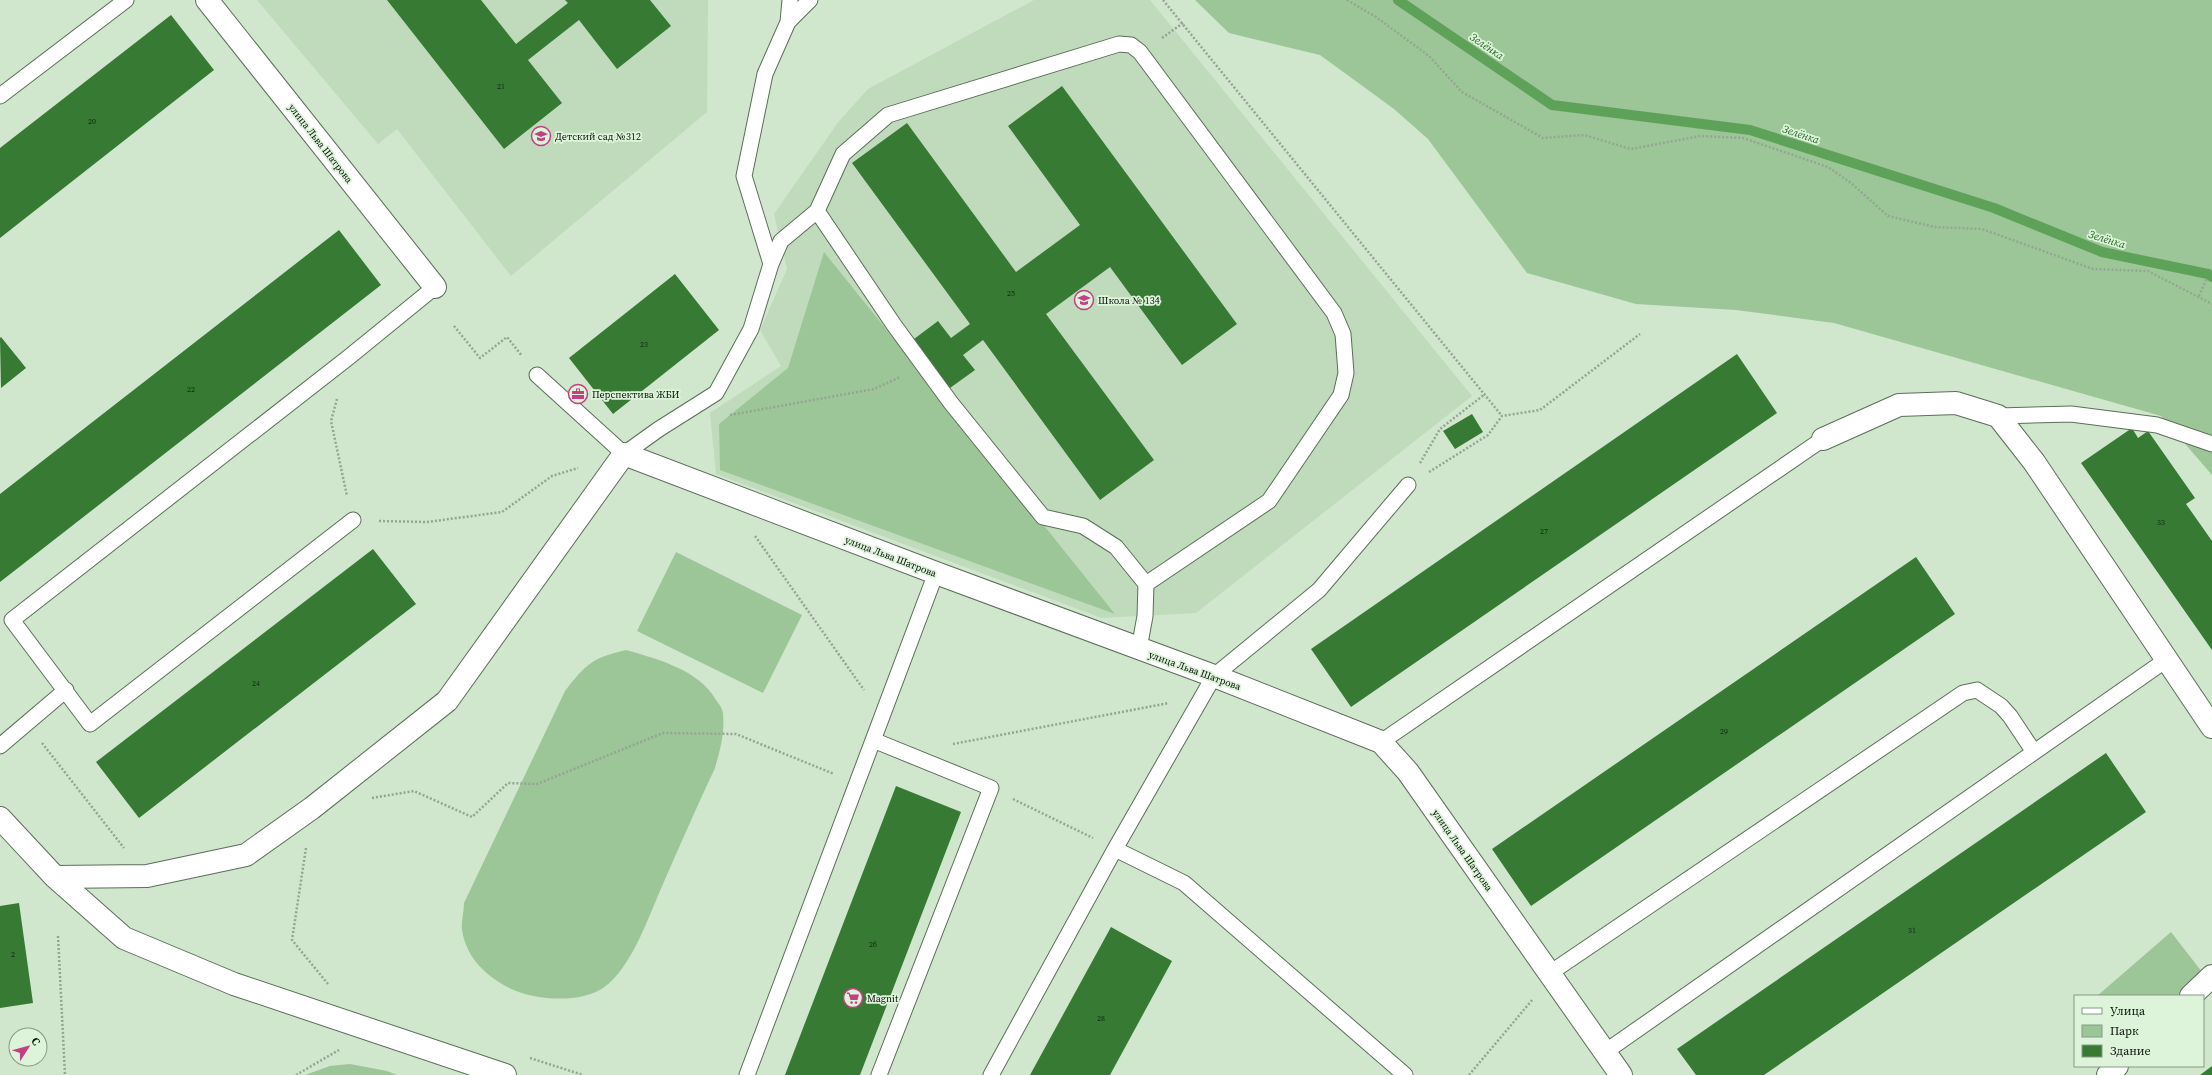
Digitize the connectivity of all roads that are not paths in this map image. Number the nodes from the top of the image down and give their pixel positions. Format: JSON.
{"nodes":[{"id":1,"x":126,"y":0,"type":"edge"},
{"id":2,"x":208,"y":0,"type":"edge"},
{"id":3,"x":790,"y":0,"type":"edge"},
{"id":4,"x":810,"y":0,"type":"edge"},
{"id":5,"x":788,"y":22,"type":"junction"},
{"id":6,"x":0,"y":96,"type":"edge"},
{"id":7,"x":817,"y":211,"type":"junction"},
{"id":8,"x":771,"y":264,"type":"junction"},
{"id":9,"x":435,"y":287,"type":"joint"},
{"id":10,"x":538,"y":375,"type":"road end"},
{"id":11,"x":1998,"y":416,"type":"junction"},
{"id":12,"x":1823,"y":439,"type":"joint"},
{"id":13,"x":2212,"y":444,"type":"edge"},
{"id":14,"x":624,"y":454,"type":"junction"},
{"id":15,"x":1408,"y":485,"type":"road end"},
{"id":16,"x":352,"y":520,"type":"road end"},
{"id":17,"x":936,"y":573,"type":"junction"},
{"id":18,"x":1146,"y":584,"type":"junction"},
{"id":19,"x":1139,"y":649,"type":"junction"},
{"id":20,"x":2166,"y":660,"type":"junction"},
{"id":21,"x":1214,"y":676,"type":"junction"},
{"id":22,"x":66,"y":690,"type":"junction"},
{"id":23,"x":2212,"y":727,"type":"edge"},
{"id":24,"x":873,"y":740,"type":"junction"},
{"id":25,"x":1381,"y":742,"type":"junction"},
{"id":26,"x":0,"y":746,"type":"edge"},
{"id":27,"x":2034,"y":752,"type":"junction"},
{"id":28,"x":0,"y":818,"type":"edge"},
{"id":29,"x":1115,"y":849,"type":"junction"},
{"id":30,"x":55,"y":877,"type":"junction"},
{"id":31,"x":1552,"y":976,"type":"junction"},
{"id":32,"x":2212,"y":976,"type":"edge"},
{"id":33,"x":2192,"y":995,"type":"edge"},
{"id":34,"x":1605,"y":1052,"type":"junction"},
{"id":35,"x":2116,"y":1067,"type":"edge"},
{"id":36,"x":505,"y":1075,"type":"edge"},
{"id":37,"x":747,"y":1075,"type":"edge"},
{"id":38,"x":879,"y":1075,"type":"edge"},
{"id":39,"x":991,"y":1075,"type":"edge"},
{"id":40,"x":1405,"y":1075,"type":"edge"},
{"id":41,"x":1621,"y":1075,"type":"edge"},
{"id":42,"x":2108,"y":1075,"type":"edge"}],
"edges":[{"from":1,"to":6,"type":"lane"},
{"from":2,"to":9,"type":"street","name":"улица Льва Шатрова"},
{"from":3,"to":5,"type":"lane"},
{"from":4,"to":5,"type":"lane"},
{"from":5,"to":8,"type":"lane"},
{"from":7,"to":8,"type":"lane"},
{"from":7,"to":18,"type":"lane"},
{"from":7,"to":18,"type":"lane"},
{"from":8,"to":14,"type":"lane"},
{"from":9,"to":22,"type":"lane"},
{"from":10,"to":14,"type":"lane"},
{"from":11,"to":12,"type":"street"},
{"from":11,"to":13,"type":"lane"},
{"from":11,"to":20,"type":"street"},
{"from":12,"to":25,"type":"lane"},
{"from":14,"to":17,"type":"street","name":"улица Льва Шатрова"},
{"from":14,"to":30,"type":"street"},
{"from":15,"to":21,"type":"lane"},
{"from":16,"to":22,"type":"lane"},
{"from":17,"to":19,"type":"street","name":"улица Льва Шатрова"},
{"from":17,"to":24,"type":"lane"},
{"from":18,"to":19,"type":"lane"},
{"from":19,"to":21,"type":"street","name":"улица Льва Шатрова"},
{"from":20,"to":23,"type":"street"},
{"from":20,"to":27,"type":"lane"},
{"from":21,"to":25,"type":"street","name":"улица Льва Шатрова"},
{"from":21,"to":29,"type":"lane"},
{"from":22,"to":26,"type":"lane"},
{"from":24,"to":37,"type":"lane"},
{"from":24,"to":38,"type":"lane"},
{"from":25,"to":31,"type":"street","name":"улица Льва Шатрова"},
{"from":27,"to":31,"type":"lane"},
{"from":27,"to":34,"type":"lane"},
{"from":28,"to":30,"type":"street"},
{"from":29,"to":39,"type":"lane"},
{"from":29,"to":40,"type":"lane"},
{"from":30,"to":36,"type":"street"},
{"from":31,"to":34,"type":"street","name":"улица Льва Шатрова"},
{"from":32,"to":33,"type":"street"},
{"from":34,"to":41,"type":"street","name":"улица Льва Шатрова"},
{"from":35,"to":42,"type":"street"}]}
